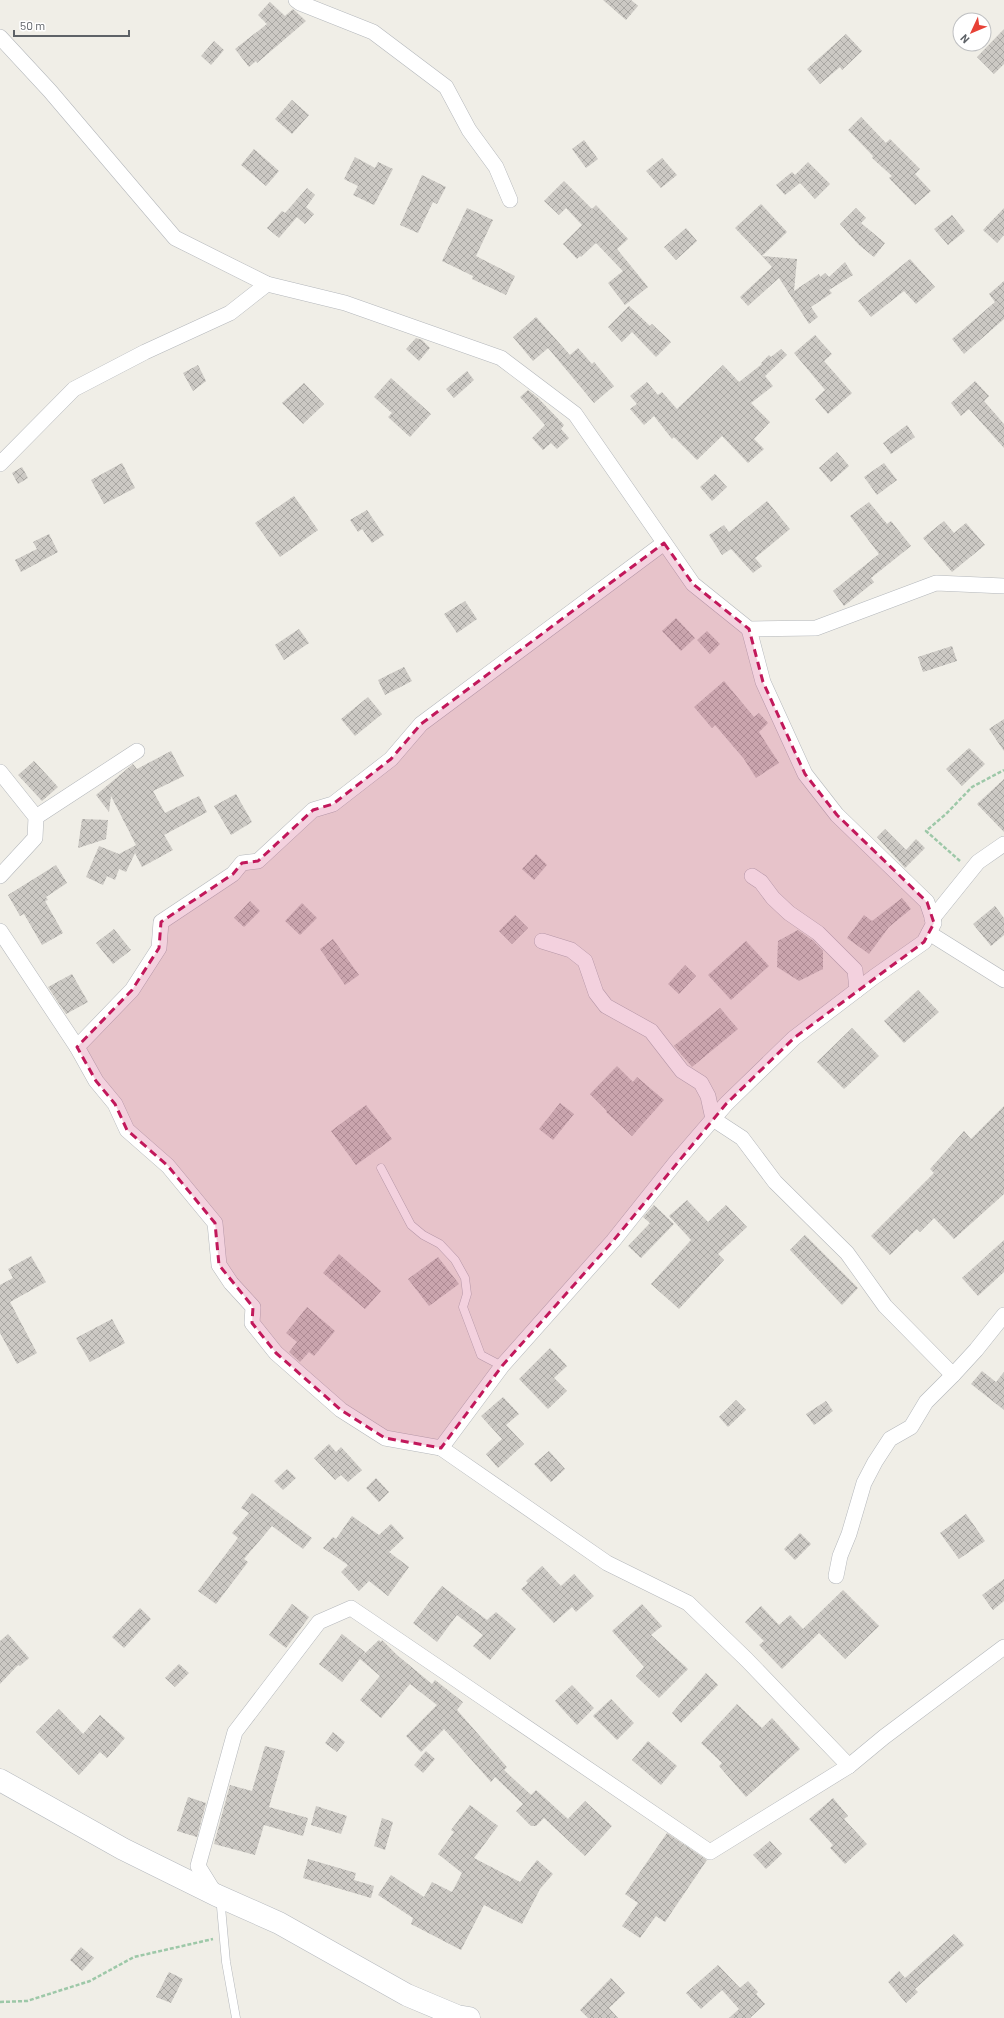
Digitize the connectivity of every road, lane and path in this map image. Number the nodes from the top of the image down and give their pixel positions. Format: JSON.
{"nodes":[{"id":1,"x":296,"y":0,"type":"edge"},
{"id":2,"x":321,"y":5,"type":"edge"},
{"id":3,"x":0,"y":37,"type":"edge"},
{"id":4,"x":510,"y":200,"type":"dead end"},
{"id":5,"x":267,"y":284,"type":"junction"},
{"id":6,"x":0,"y":464,"type":"edge"},
{"id":7,"x":664,"y":543,"type":"junction"},
{"id":8,"x":1004,"y":586,"type":"edge"},
{"id":9,"x":749,"y":629,"type":"junction"},
{"id":10,"x":137,"y":751,"type":"dead end"},
{"id":11,"x":1004,"y":770,"type":"edge"},
{"id":12,"x":0,"y":772,"type":"edge"},
{"id":13,"x":36,"y":817,"type":"junction"},
{"id":14,"x":1004,"y":844,"type":"edge"},
{"id":15,"x":971,"y":870,"type":"junction"},
{"id":16,"x":0,"y":876,"type":"edge"},
{"id":17,"x":752,"y":876,"type":"dead end"},
{"id":18,"x":931,"y":926,"type":"junction"},
{"id":19,"x":0,"y":931,"type":"edge"},
{"id":20,"x":542,"y":941,"type":"dead end"},
{"id":21,"x":1004,"y":980,"type":"edge"},
{"id":22,"x":857,"y":990,"type":"junction"},
{"id":23,"x":77,"y":1047,"type":"junction"},
{"id":24,"x":713,"y":1119,"type":"junction"},
{"id":25,"x":381,"y":1168,"type":"dead end"},
{"id":26,"x":1004,"y":1315,"type":"edge"},
{"id":27,"x":502,"y":1366,"type":"junction"},
{"id":28,"x":952,"y":1374,"type":"junction"},
{"id":29,"x":441,"y":1448,"type":"junction"},
{"id":30,"x":836,"y":1576,"type":"dead end"},
{"id":31,"x":1004,"y":1647,"type":"edge"},
{"id":32,"x":850,"y":1766,"type":"junction"},
{"id":33,"x":0,"y":1780,"type":"edge"},
{"id":34,"x":220,"y":1896,"type":"junction"},
{"id":35,"x":224,"y":1936,"type":"junction"},
{"id":36,"x":407,"y":1995,"type":"junction"},
{"id":37,"x":0,"y":2002,"type":"edge"},
{"id":38,"x":236,"y":2018,"type":"edge"},
{"id":39,"x":424,"y":2018,"type":"edge"},
{"id":40,"x":469,"y":2018,"type":"edge"}],
"edges":[{"from":1,"to":2,"type":"street"},
{"from":2,"to":4,"type":"street"},
{"from":3,"to":5,"type":"street"},
{"from":5,"to":6,"type":"street"},
{"from":5,"to":7,"type":"street"},
{"from":7,"to":9,"type":"street"},
{"from":7,"to":23,"type":"street"},
{"from":8,"to":9,"type":"street"},
{"from":9,"to":18,"type":"street"},
{"from":10,"to":13,"type":"street"},
{"from":11,"to":15,"type":"path"},
{"from":12,"to":13,"type":"street"},
{"from":13,"to":16,"type":"street"},
{"from":14,"to":15,"type":"street"},
{"from":15,"to":18,"type":"street"},
{"from":17,"to":22,"type":"street"},
{"from":18,"to":21,"type":"street"},
{"from":18,"to":22,"type":"street"},
{"from":19,"to":23,"type":"street"},
{"from":20,"to":24,"type":"street"},
{"from":22,"to":24,"type":"street"},
{"from":23,"to":29,"type":"street"},
{"from":24,"to":27,"type":"street"},
{"from":24,"to":28,"type":"street"},
{"from":25,"to":27,"type":"lane"},
{"from":26,"to":28,"type":"street"},
{"from":27,"to":29,"type":"street"},
{"from":28,"to":30,"type":"street"},
{"from":29,"to":32,"type":"street"},
{"from":31,"to":32,"type":"street"},
{"from":32,"to":34,"type":"street"},
{"from":33,"to":34,"type":"main road"},
{"from":34,"to":35,"type":"lane"},
{"from":34,"to":36,"type":"main road"},
{"from":35,"to":37,"type":"path"},
{"from":35,"to":38,"type":"lane"},
{"from":36,"to":39,"type":"main road"},
{"from":36,"to":40,"type":"main road"}]}
